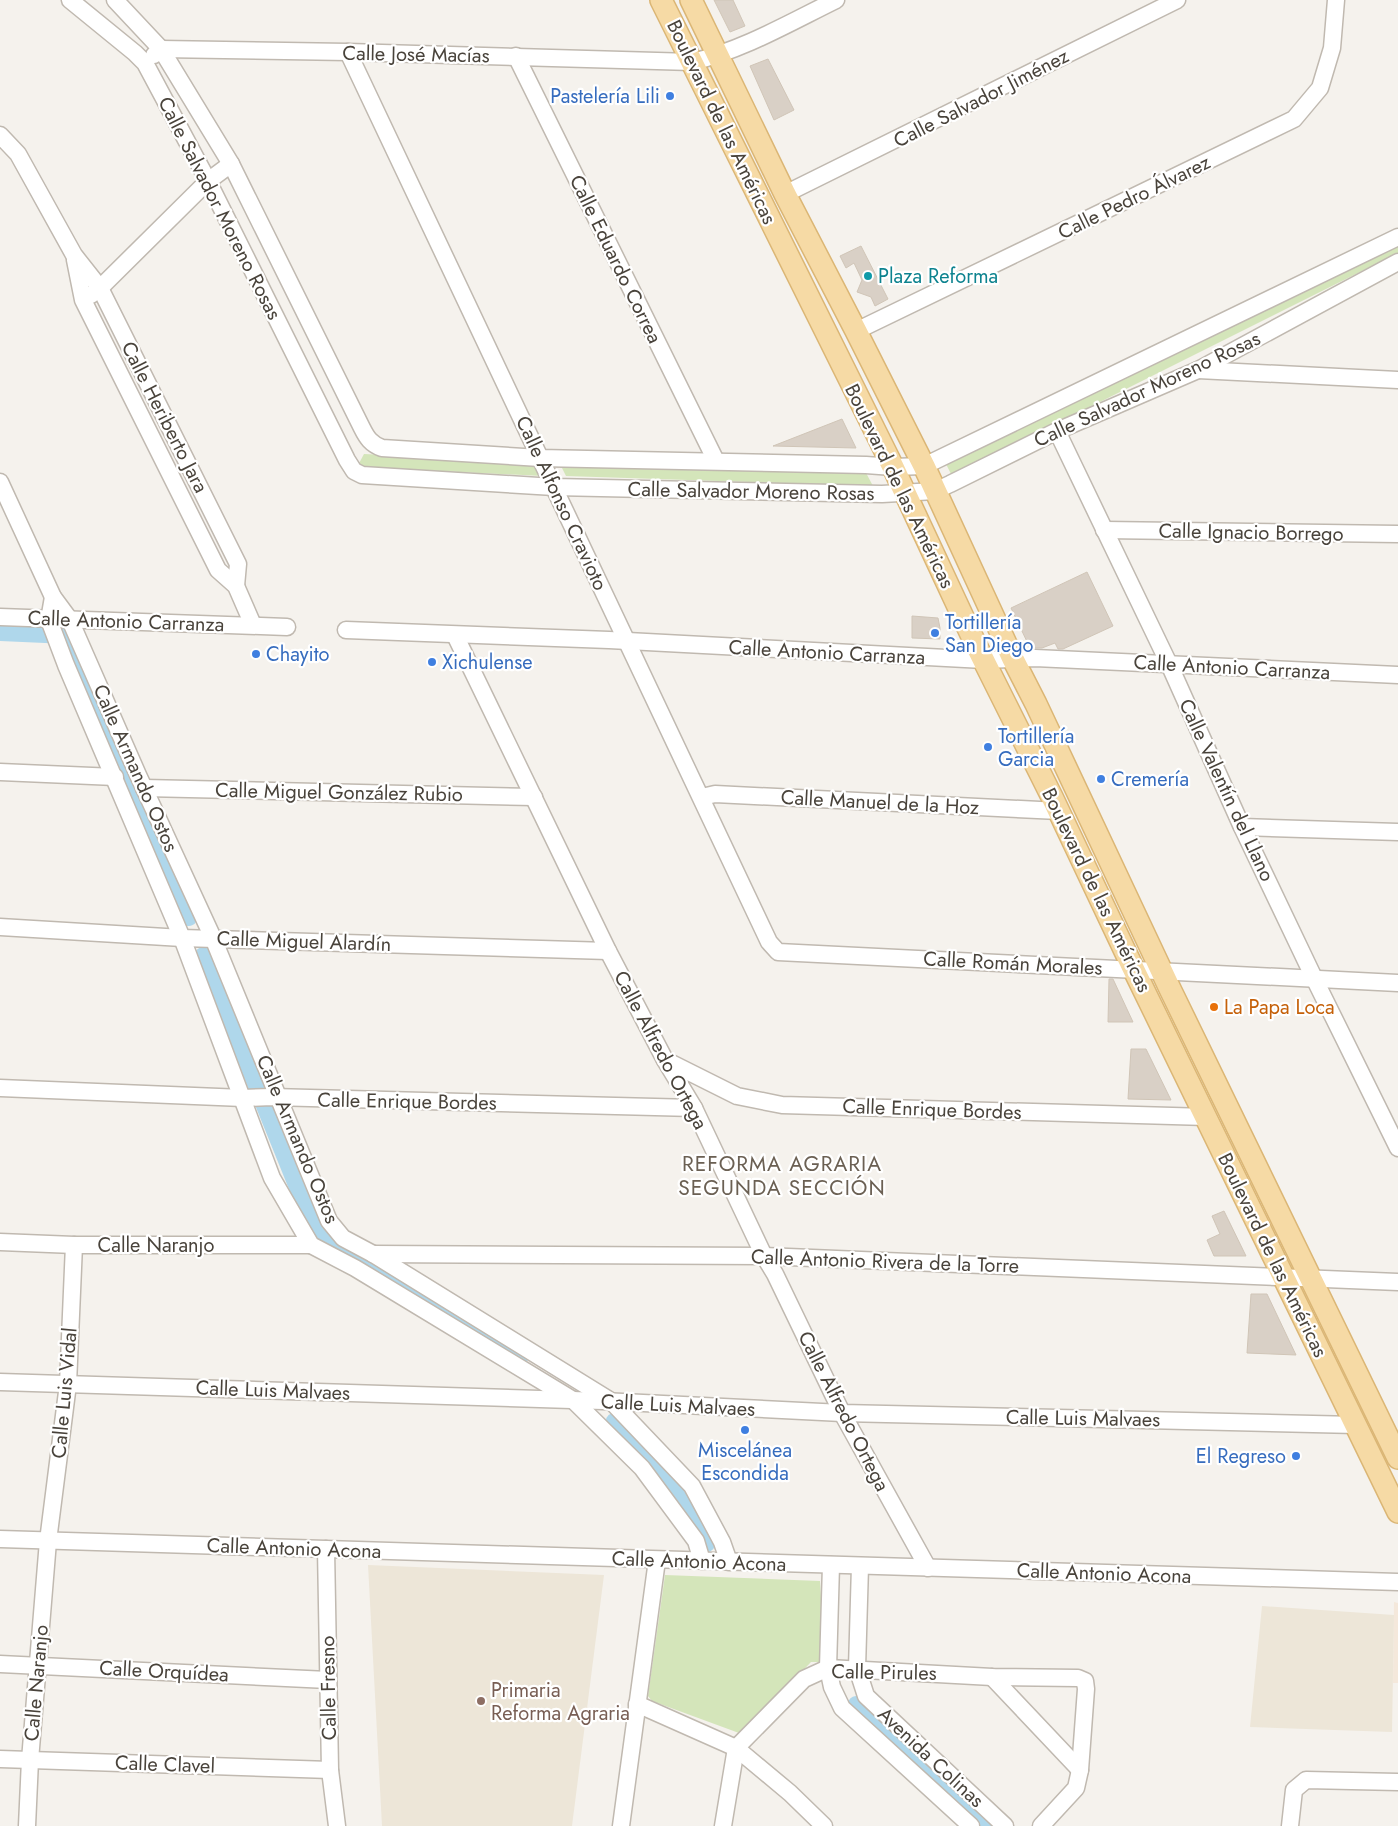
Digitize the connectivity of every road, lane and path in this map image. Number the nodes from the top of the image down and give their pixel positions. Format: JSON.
{"nodes":[{"id":1,"x":70,"y":0,"type":"edge"},
{"id":2,"x":115,"y":0,"type":"edge"},
{"id":3,"x":661,"y":0,"type":"edge"},
{"id":4,"x":691,"y":0,"type":"edge"},
{"id":5,"x":836,"y":0,"type":"edge"},
{"id":6,"x":1177,"y":0,"type":"edge"},
{"id":7,"x":1336,"y":0,"type":"edge"},
{"id":8,"x":161,"y":49,"type":"junction"},
{"id":9,"x":348,"y":52,"type":"junction"},
{"id":10,"x":516,"y":56,"type":"junction"},
{"id":11,"x":717,"y":56,"type":"junction"},
{"id":12,"x":692,"y":62,"type":"junction"},
{"id":13,"x":145,"y":64,"type":"junction"},
{"id":14,"x":0,"y":135,"type":"edge"},
{"id":15,"x":231,"y":164,"type":"junction"},
{"id":16,"x":208,"y":181,"type":"junction"},
{"id":17,"x":784,"y":194,"type":"junction"},
{"id":18,"x":1398,"y":237,"type":"edge"},
{"id":19,"x":74,"y":255,"type":"junction"},
{"id":20,"x":1398,"y":262,"type":"edge"},
{"id":21,"x":100,"y":288,"type":"junction"},
{"id":22,"x":83,"y":300,"type":"junction"},
{"id":23,"x":856,"y":331,"type":"junction"},
{"id":24,"x":1198,"y":370,"type":"junction"},
{"id":25,"x":1398,"y":380,"type":"edge"},
{"id":26,"x":362,"y":428,"type":"junction"},
{"id":27,"x":1057,"y":431,"type":"junction"},
{"id":28,"x":338,"y":442,"type":"junction"},
{"id":29,"x":540,"y":458,"type":"junction"},
{"id":30,"x":716,"y":461,"type":"junction"},
{"id":31,"x":924,"y":466,"type":"junction"},
{"id":32,"x":893,"y":468,"type":"junction"},
{"id":33,"x":0,"y":482,"type":"edge"},
{"id":34,"x":554,"y":487,"type":"junction"},
{"id":35,"x":935,"y":491,"type":"junction"},
{"id":36,"x":905,"y":493,"type":"junction"},
{"id":37,"x":1104,"y":530,"type":"junction"},
{"id":38,"x":1398,"y":534,"type":"edge"},
{"id":39,"x":236,"y":586,"type":"junction"},
{"id":40,"x":53,"y":597,"type":"junction"},
{"id":41,"x":0,"y":617,"type":"edge"},
{"id":42,"x":49,"y":620,"type":"junction"},
{"id":43,"x":70,"y":620,"type":"junction"},
{"id":44,"x":253,"y":625,"type":"junction"},
{"id":45,"x":287,"y":627,"type":"dead end"},
{"id":46,"x":346,"y":630,"type":"dead end"},
{"id":47,"x":455,"y":635,"type":"junction"},
{"id":48,"x":627,"y":641,"type":"junction"},
{"id":49,"x":1012,"y":658,"type":"junction"},
{"id":50,"x":984,"y":660,"type":"junction"},
{"id":51,"x":1169,"y":664,"type":"junction"},
{"id":52,"x":1398,"y":675,"type":"edge"},
{"id":53,"x":0,"y":772,"type":"edge"},
{"id":54,"x":115,"y":777,"type":"junction"},
{"id":55,"x":144,"y":788,"type":"junction"},
{"id":56,"x":534,"y":797,"type":"junction"},
{"id":57,"x":702,"y":797,"type":"junction"},
{"id":58,"x":1059,"y":811,"type":"junction"},
{"id":59,"x":1242,"y":827,"type":"junction"},
{"id":60,"x":1398,"y":832,"type":"edge"},
{"id":61,"x":0,"y":927,"type":"edge"},
{"id":62,"x":182,"y":938,"type":"junction"},
{"id":63,"x":213,"y":938,"type":"junction"},
{"id":64,"x":608,"y":951,"type":"junction"},
{"id":65,"x":778,"y":952,"type":"joint"},
{"id":66,"x":1133,"y":968,"type":"junction"},
{"id":67,"x":1161,"y":970,"type":"junction"},
{"id":68,"x":1315,"y":980,"type":"junction"},
{"id":69,"x":1398,"y":983,"type":"edge"},
{"id":70,"x":665,"y":1060,"type":"junction"},
{"id":71,"x":0,"y":1088,"type":"edge"},
{"id":72,"x":243,"y":1098,"type":"junction"},
{"id":73,"x":279,"y":1098,"type":"junction"},
{"id":74,"x":694,"y":1108,"type":"junction"},
{"id":75,"x":1207,"y":1117,"type":"junction"},
{"id":76,"x":1396,"y":1142,"type":"edge"},
{"id":77,"x":0,"y":1242,"type":"edge"},
{"id":78,"x":74,"y":1245,"type":"junction"},
{"id":79,"x":311,"y":1246,"type":"junction"},
{"id":80,"x":373,"y":1254,"type":"junction"},
{"id":81,"x":764,"y":1256,"type":"junction"},
{"id":82,"x":1284,"y":1276,"type":"junction"},
{"id":83,"x":1310,"y":1278,"type":"junction"},
{"id":84,"x":1398,"y":1282,"type":"edge"},
{"id":85,"x":531,"y":1352,"type":"junction"},
{"id":86,"x":521,"y":1369,"type":"junction"},
{"id":87,"x":0,"y":1382,"type":"edge"},
{"id":88,"x":68,"y":1384,"type":"junction"},
{"id":89,"x":573,"y":1400,"type":"junction"},
{"id":90,"x":611,"y":1401,"type":"junction"},
{"id":91,"x":842,"y":1413,"type":"junction"},
{"id":92,"x":1356,"y":1425,"type":"junction"},
{"id":93,"x":1398,"y":1458,"type":"edge"},
{"id":94,"x":1398,"y":1512,"type":"edge"},
{"id":95,"x":0,"y":1539,"type":"edge"},
{"id":96,"x":48,"y":1541,"type":"junction"},
{"id":97,"x":326,"y":1549,"type":"junction"},
{"id":98,"x":657,"y":1560,"type":"junction"},
{"id":99,"x":702,"y":1561,"type":"junction"},
{"id":100,"x":729,"y":1562,"type":"junction"},
{"id":101,"x":831,"y":1565,"type":"junction"},
{"id":102,"x":860,"y":1566,"type":"junction"},
{"id":103,"x":928,"y":1568,"type":"junction"},
{"id":104,"x":1398,"y":1582,"type":"edge"},
{"id":105,"x":0,"y":1664,"type":"edge"},
{"id":106,"x":37,"y":1664,"type":"junction"},
{"id":107,"x":828,"y":1668,"type":"junction"},
{"id":108,"x":857,"y":1668,"type":"junction"},
{"id":109,"x":992,"y":1676,"type":"junction"},
{"id":110,"x":328,"y":1680,"type":"junction"},
{"id":111,"x":637,"y":1704,"type":"junction"},
{"id":112,"x":736,"y":1748,"type":"junction"},
{"id":113,"x":0,"y":1759,"type":"edge"},
{"id":114,"x":30,"y":1760,"type":"junction"},
{"id":115,"x":330,"y":1770,"type":"junction"},
{"id":116,"x":1080,"y":1770,"type":"junction"},
{"id":117,"x":1398,"y":1782,"type":"edge"},
{"id":118,"x":27,"y":1826,"type":"edge"},
{"id":119,"x":337,"y":1826,"type":"edge"},
{"id":120,"x":621,"y":1826,"type":"edge"},
{"id":121,"x":723,"y":1826,"type":"edge"},
{"id":122,"x":824,"y":1826,"type":"edge"},
{"id":123,"x":971,"y":1826,"type":"edge"},
{"id":124,"x":1005,"y":1826,"type":"edge"},
{"id":125,"x":1041,"y":1826,"type":"edge"},
{"id":126,"x":1290,"y":1826,"type":"edge"}],
"edges":[{"from":1,"to":13,"type":"street","name":"Calle Salvador Moreno Rosas"},
{"from":2,"to":8,"type":"street","name":"Calle Salvador Moreno Rosas"},
{"from":3,"to":12,"type":"main road","name":"Boulevard de las Américas"},
{"from":4,"to":11,"type":"main road","name":"Boulevard de las Américas"},
{"from":5,"to":11,"type":"street","name":"Calle José Macías"},
{"from":6,"to":17,"type":"street","name":"Calle Salvador Jiménez"},
{"from":7,"to":23,"type":"street","name":"Calle Pedro Álvarez"},
{"from":8,"to":9,"type":"street","name":"Calle José Macías"},
{"from":8,"to":13,"type":"street"},
{"from":8,"to":15,"type":"street","name":"Calle Salvador Moreno Rosas"},
{"from":9,"to":10,"type":"street","name":"Calle José Macías"},
{"from":9,"to":29,"type":"street","name":"Calle Alfonso Cravioto"},
{"from":10,"to":12,"type":"street","name":"Calle José Macías"},
{"from":10,"to":30,"type":"street","name":"Calle Eduardo Correa"},
{"from":11,"to":12,"type":"street","name":"Calle José Macías"},
{"from":11,"to":17,"type":"main road","name":"Boulevard de las Américas"},
{"from":12,"to":32,"type":"main road","name":"Boulevard de las Américas"},
{"from":13,"to":16,"type":"street","name":"Calle Salvador Moreno Rosas"},
{"from":14,"to":19,"type":"street","name":"Calle Heriberto Jara"},
{"from":15,"to":16,"type":"street"},
{"from":15,"to":26,"type":"street","name":"Calle Salvador Moreno Rosas"},
{"from":16,"to":21,"type":"street"},
{"from":16,"to":28,"type":"street","name":"Calle Salvador Moreno Rosas"},
{"from":17,"to":23,"type":"main road","name":"Boulevard de las Américas"},
{"from":18,"to":31,"type":"street","name":"Calle Salvador Moreno Rosas"},
{"from":19,"to":21,"type":"street","name":"Calle Heriberto Jara"},
{"from":19,"to":22,"type":"street","name":"Calle Heriberto Jara"},
{"from":20,"to":24,"type":"street","name":"Calle Salvador Moreno Rosas"},
{"from":21,"to":22,"type":"street"},
{"from":21,"to":39,"type":"street","name":"Calle Heriberto Jara"},
{"from":22,"to":39,"type":"street","name":"Calle Heriberto Jara"},
{"from":23,"to":31,"type":"main road","name":"Boulevard de las Américas"},
{"from":24,"to":25,"type":"street"},
{"from":24,"to":27,"type":"street","name":"Calle Salvador Moreno Rosas"},
{"from":26,"to":28,"type":"street"},
{"from":26,"to":29,"type":"street","name":"Calle Salvador Moreno Rosas"},
{"from":27,"to":35,"type":"street","name":"Calle Salvador Moreno Rosas"},
{"from":27,"to":37,"type":"street","name":"Calle Valentín del Llano"},
{"from":28,"to":34,"type":"street","name":"Calle Salvador Moreno Rosas"},
{"from":29,"to":30,"type":"street","name":"Calle Salvador Moreno Rosas"},
{"from":29,"to":34,"type":"street","name":"Calle Alfonso Cravioto"},
{"from":30,"to":32,"type":"street","name":"Calle Salvador Moreno Rosas"},
{"from":31,"to":32,"type":"street","name":"Calle Salvador Moreno Rosas"},
{"from":31,"to":35,"type":"main road","name":"Boulevard de las Américas"},
{"from":32,"to":36,"type":"main road","name":"Boulevard de las Américas"},
{"from":33,"to":40,"type":"street","name":"Calle Armando Ostos"},
{"from":34,"to":36,"type":"street","name":"Calle Salvador Moreno Rosas"},
{"from":34,"to":48,"type":"street","name":"Calle Alfonso Cravioto"},
{"from":35,"to":36,"type":"street","name":"Calle Salvador Moreno Rosas"},
{"from":35,"to":49,"type":"main road","name":"Boulevard de las Américas"},
{"from":36,"to":50,"type":"main road","name":"Boulevard de las Américas"},
{"from":37,"to":38,"type":"street","name":"Calle Ignacio Borrego"},
{"from":37,"to":51,"type":"street","name":"Calle Valentín del Llano"},
{"from":39,"to":44,"type":"street","name":"Calle Heriberto Jara"},
{"from":40,"to":42,"type":"street"},
{"from":40,"to":43,"type":"street","name":"Calle Armando Ostos"},
{"from":41,"to":42,"type":"street","name":"Calle Antonio Carranza"},
{"from":42,"to":43,"type":"street","name":"Calle Antonio Carranza"},
{"from":42,"to":54,"type":"street","name":"Calle Armando Ostos"},
{"from":43,"to":44,"type":"street","name":"Calle Antonio Carranza"},
{"from":43,"to":55,"type":"street","name":"Calle Armando Ostos"},
{"from":44,"to":45,"type":"street","name":"Calle Antonio Carranza"},
{"from":46,"to":47,"type":"street","name":"Calle Antonio Carranza"},
{"from":47,"to":48,"type":"street","name":"Calle Antonio Carranza"},
{"from":47,"to":56,"type":"street","name":"Calle Alfredo Ortega"},
{"from":48,"to":50,"type":"street","name":"Calle Antonio Carranza"},
{"from":48,"to":57,"type":"street","name":"Calle Alfonso Cravioto"},
{"from":49,"to":50,"type":"street","name":"Calle Antonio Carranza"},
{"from":49,"to":51,"type":"street","name":"Calle Antonio Carranza"},
{"from":49,"to":67,"type":"main road","name":"Boulevard de las Américas"},
{"from":50,"to":58,"type":"main road","name":"Boulevard de las Américas"},
{"from":51,"to":52,"type":"street","name":"Calle Antonio Carranza"},
{"from":51,"to":59,"type":"street","name":"Calle Valentín del Llano"},
{"from":53,"to":54,"type":"street"},
{"from":54,"to":62,"type":"street","name":"Calle Armando Ostos"},
{"from":55,"to":56,"type":"street","name":"Calle Miguel González Rubio"},
{"from":55,"to":63,"type":"street","name":"Calle Armando Ostos"},
{"from":56,"to":64,"type":"street","name":"Calle Alfredo Ortega"},
{"from":57,"to":58,"type":"street","name":"Calle Manuel de la Hoz"},
{"from":57,"to":65,"type":"street","name":"Calle Alfonso Cravioto"},
{"from":58,"to":66,"type":"main road","name":"Boulevard de las Américas"},
{"from":59,"to":60,"type":"street"},
{"from":59,"to":68,"type":"street","name":"Calle Valentín del Llano"},
{"from":61,"to":62,"type":"street","name":"Calle Miguel Alardín"},
{"from":62,"to":63,"type":"street","name":"Calle Miguel Alardín"},
{"from":62,"to":72,"type":"street","name":"Calle Armando Ostos"},
{"from":63,"to":64,"type":"street","name":"Calle Miguel Alardín"},
{"from":63,"to":73,"type":"street","name":"Calle Armando Ostos"},
{"from":64,"to":70,"type":"street","name":"Calle Alfredo Ortega"},
{"from":65,"to":66,"type":"street","name":"Calle Román Morales"},
{"from":66,"to":67,"type":"street","name":"Calle Román Morales"},
{"from":66,"to":75,"type":"main road","name":"Boulevard de las Américas"},
{"from":67,"to":68,"type":"street","name":"Calle Román Morales"},
{"from":67,"to":83,"type":"main road","name":"Boulevard de las Américas"},
{"from":68,"to":69,"type":"street","name":"Calle Román Morales"},
{"from":68,"to":76,"type":"street","name":"Calle Valentín del Llano"},
{"from":70,"to":74,"type":"street","name":"Calle Alfredo Ortega"},
{"from":70,"to":75,"type":"street","name":"Calle Enrique Bordes"},
{"from":71,"to":72,"type":"street","name":"Calle Enrique Bordes"},
{"from":72,"to":73,"type":"street","name":"Calle Enrique Bordes"},
{"from":72,"to":79,"type":"street","name":"Calle Armando Ostos"},
{"from":73,"to":74,"type":"street","name":"Calle Enrique Bordes"},
{"from":73,"to":80,"type":"street","name":"Calle Armando Ostos"},
{"from":74,"to":81,"type":"street","name":"Calle Alfredo Ortega"},
{"from":75,"to":82,"type":"main road","name":"Boulevard de las Américas"},
{"from":77,"to":78,"type":"street","name":"Calle Naranjo"},
{"from":78,"to":79,"type":"street","name":"Calle Naranjo"},
{"from":78,"to":88,"type":"street","name":"Calle Luis Vidal"},
{"from":79,"to":86,"type":"street","name":"Calle Armando Ostos"},
{"from":80,"to":81,"type":"street","name":"Calle Antonio Rivera de la Torre"},
{"from":80,"to":85,"type":"street","name":"Calle Armando Ostos"},
{"from":81,"to":82,"type":"street","name":"Calle Antonio Rivera de la Torre"},
{"from":81,"to":91,"type":"street","name":"Calle Alfredo Ortega"},
{"from":82,"to":83,"type":"street","name":"Calle Antonio Rivera de la Torre"},
{"from":82,"to":92,"type":"main road","name":"Boulevard de las Américas"},
{"from":83,"to":84,"type":"street","name":"Calle Antonio Rivera de la Torre"},
{"from":83,"to":93,"type":"main road","name":"Boulevard de las Américas"},
{"from":85,"to":86,"type":"street"},
{"from":85,"to":90,"type":"street","name":"Calle Armando Ostos"},
{"from":86,"to":89,"type":"street","name":"Calle Armando Ostos"},
{"from":87,"to":88,"type":"street","name":"Calle Luis Malvaes"},
{"from":88,"to":89,"type":"street","name":"Calle Luis Malvaes"},
{"from":88,"to":96,"type":"street","name":"Calle Luis Vidal"},
{"from":89,"to":90,"type":"street","name":"Calle Luis Malvaes"},
{"from":89,"to":99,"type":"street","name":"Calle Armando Ostos"},
{"from":90,"to":91,"type":"street","name":"Calle Luis Malvaes"},
{"from":90,"to":100,"type":"street","name":"Calle Armando Ostos"},
{"from":91,"to":92,"type":"street","name":"Calle Luis Malvaes"},
{"from":91,"to":103,"type":"street","name":"Calle Alfredo Ortega"},
{"from":92,"to":94,"type":"main road","name":"Boulevard de las Américas"},
{"from":95,"to":96,"type":"street","name":"Calle Antonio Acona"},
{"from":96,"to":97,"type":"street","name":"Calle Antonio Acona"},
{"from":96,"to":106,"type":"street","name":"Calle Naranjo"},
{"from":97,"to":98,"type":"street","name":"Calle Antonio Acona"},
{"from":97,"to":110,"type":"street","name":"Calle Fresno"},
{"from":98,"to":99,"type":"street","name":"Calle Antonio Acona"},
{"from":98,"to":111,"type":"street"},
{"from":99,"to":100,"type":"street","name":"Calle Antonio Acona"},
{"from":100,"to":101,"type":"street","name":"Calle Antonio Acona"},
{"from":101,"to":102,"type":"street","name":"Calle Antonio Acona"},
{"from":101,"to":107,"type":"street","name":"Avenida Colinas"},
{"from":102,"to":103,"type":"street","name":"Calle Antonio Acona"},
{"from":102,"to":108,"type":"street","name":"Avenida Colinas"},
{"from":103,"to":104,"type":"street","name":"Calle Antonio Acona"},
{"from":105,"to":106,"type":"street","name":"Calle Orquídea"},
{"from":106,"to":110,"type":"street","name":"Calle Orquídea"},
{"from":106,"to":114,"type":"street","name":"Calle Naranjo"},
{"from":107,"to":108,"type":"street","name":"Calle Pirules"},
{"from":107,"to":112,"type":"street","name":"Calle Pirules"},
{"from":107,"to":123,"type":"street","name":"Avenida Colinas"},
{"from":108,"to":109,"type":"street","name":"Calle Pirules"},
{"from":108,"to":124,"type":"street","name":"Avenida Colinas"},
{"from":109,"to":116,"type":"street"},
{"from":109,"to":116,"type":"street","name":"Calle Pirules"},
{"from":110,"to":115,"type":"street","name":"Calle Fresno"},
{"from":111,"to":112,"type":"street"},
{"from":111,"to":120,"type":"street"},
{"from":112,"to":121,"type":"street"},
{"from":112,"to":122,"type":"street"},
{"from":113,"to":114,"type":"street","name":"Calle Clavel"},
{"from":114,"to":115,"type":"street","name":"Calle Clavel"},
{"from":114,"to":118,"type":"street","name":"Calle Naranjo"},
{"from":115,"to":119,"type":"street","name":"Calle Fresno"},
{"from":116,"to":125,"type":"street","name":"Calle Pirules"},
{"from":117,"to":126,"type":"street"}]}
